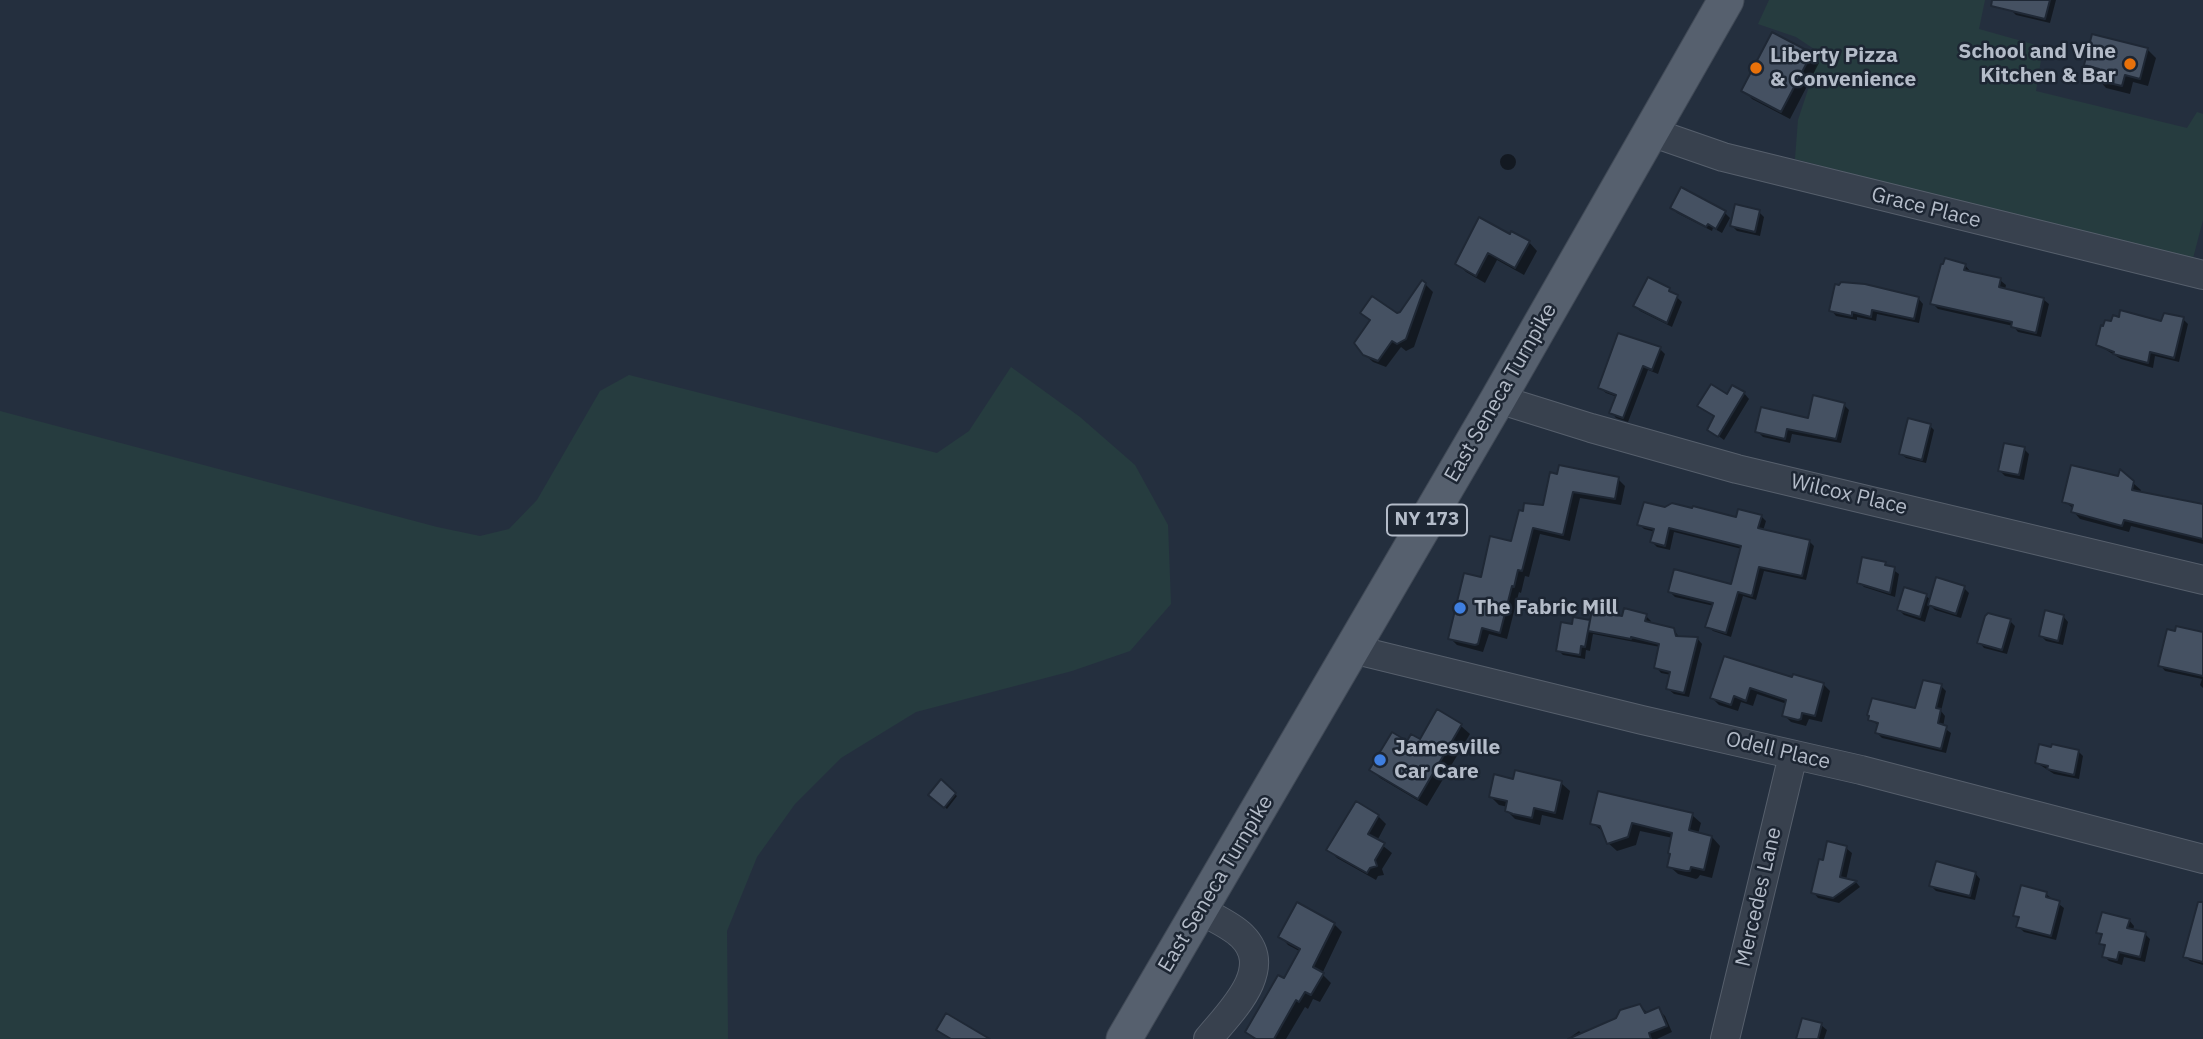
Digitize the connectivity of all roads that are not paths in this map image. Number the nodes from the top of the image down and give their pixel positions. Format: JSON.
{"nodes":[{"id":1,"x":1726,"y":0,"type":"edge"},
{"id":2,"x":1651,"y":132,"type":"junction"},
{"id":3,"x":2203,"y":275,"type":"edge"},
{"id":4,"x":1498,"y":399,"type":"junction"},
{"id":5,"x":2203,"y":580,"type":"edge"},
{"id":6,"x":1352,"y":649,"type":"junction"},
{"id":7,"x":1793,"y":755,"type":"junction"},
{"id":8,"x":2203,"y":859,"type":"edge"},
{"id":9,"x":1200,"y":910,"type":"junction"},
{"id":10,"x":1125,"y":1039,"type":"edge"},
{"id":11,"x":1208,"y":1039,"type":"edge"},
{"id":12,"x":1725,"y":1039,"type":"edge"}],
"edges":[{"from":1,"to":2,"type":"main road","name":"East Seneca Turnpike","number":"NY 173"},
{"from":2,"to":3,"type":"street","name":"Grace Place"},
{"from":2,"to":4,"type":"main road","name":"East Seneca Turnpike","number":"NY 173"},
{"from":4,"to":5,"type":"street","name":"Wilcox Place"},
{"from":4,"to":6,"type":"main road","name":"East Seneca Turnpike","number":"NY 173"},
{"from":6,"to":7,"type":"street","name":"Odell Place"},
{"from":6,"to":9,"type":"main road","name":"East Seneca Turnpike","number":"NY 173"},
{"from":7,"to":8,"type":"street","name":"Odell Place"},
{"from":7,"to":12,"type":"street","name":"Mercedes Lane"},
{"from":9,"to":10,"type":"main road","name":"East Seneca Turnpike","number":"NY 173"},
{"from":9,"to":11,"type":"street"}]}
